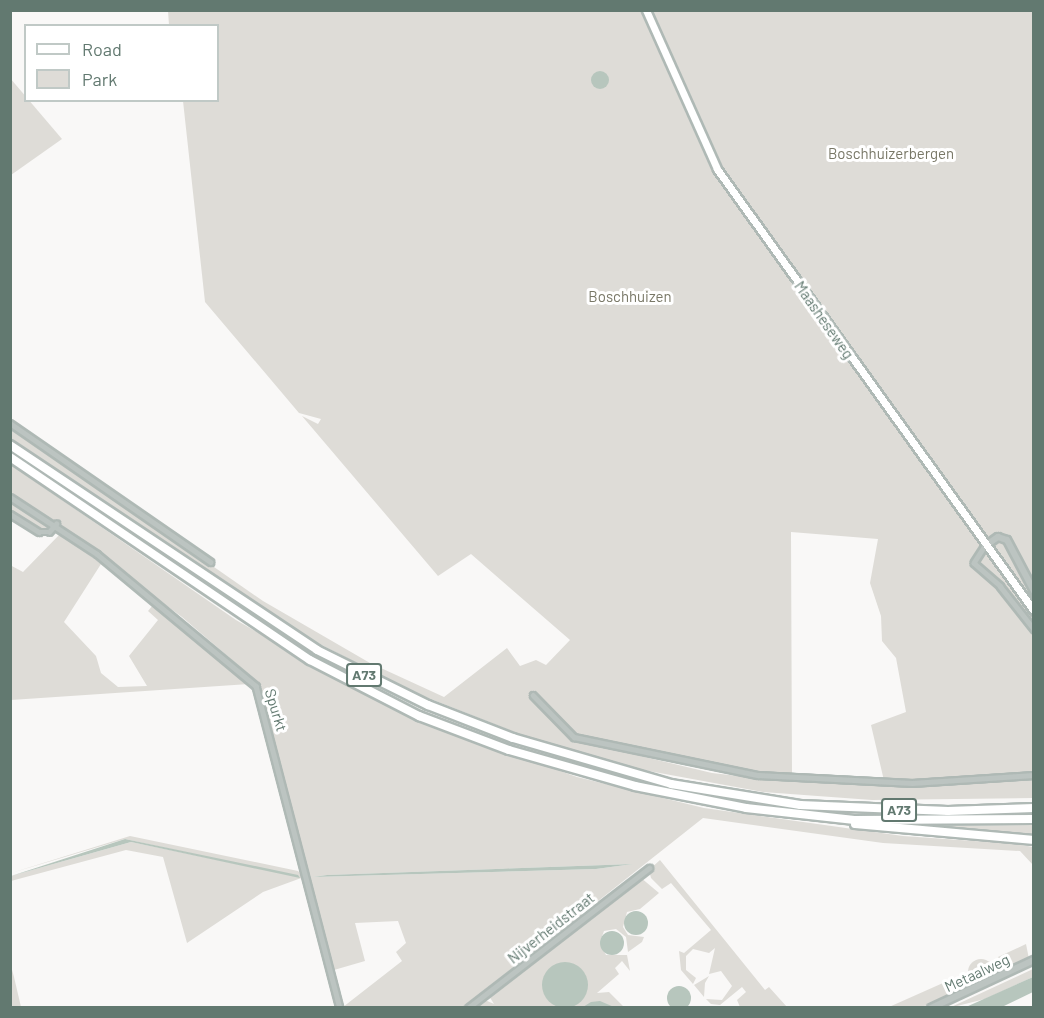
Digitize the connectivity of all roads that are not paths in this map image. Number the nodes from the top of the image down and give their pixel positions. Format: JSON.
{"nodes":[{"id":1,"x":646,"y":10,"type":"edge"},
{"id":2,"x":10,"y":423,"type":"edge"},
{"id":3,"x":10,"y":445,"type":"edge"},
{"id":4,"x":10,"y":457,"type":"edge"},
{"id":5,"x":10,"y":497,"type":"edge"},
{"id":6,"x":10,"y":514,"type":"edge"},
{"id":7,"x":56,"y":524,"type":"junction"},
{"id":8,"x":986,"y":546,"type":"junction"},
{"id":9,"x":211,"y":562,"type":"dead end"},
{"id":10,"x":1034,"y":591,"type":"edge"},
{"id":11,"x":1034,"y":611,"type":"edge"},
{"id":12,"x":1034,"y":629,"type":"edge"},
{"id":13,"x":533,"y":695,"type":"dead end"},
{"id":14,"x":1034,"y":775,"type":"edge"},
{"id":15,"x":1034,"y":808,"type":"edge"},
{"id":16,"x":834,"y":819,"type":"junction"},
{"id":17,"x":1034,"y":819,"type":"edge"},
{"id":18,"x":1034,"y":840,"type":"edge"},
{"id":19,"x":649,"y":868,"type":"dead end"},
{"id":20,"x":1034,"y":960,"type":"edge"},
{"id":21,"x":340,"y":1008,"type":"edge"},
{"id":22,"x":468,"y":1008,"type":"edge"},
{"id":23,"x":931,"y":1008,"type":"edge"}],
"edges":[{"from":1,"to":8,"type":"main road","name":"Maasheseweg"},
{"from":2,"to":9,"type":"street"},
{"from":3,"to":15,"type":"highway","number":"A73"},
{"from":4,"to":16,"type":"highway","number":"A73"},
{"from":5,"to":7,"type":"street","name":"Spurkt"},
{"from":6,"to":7,"type":"street"},
{"from":7,"to":21,"type":"street","name":"Spurkt"},
{"from":8,"to":10,"type":"street"},
{"from":8,"to":11,"type":"main road","name":"Maasheseweg"},
{"from":8,"to":12,"type":"street"},
{"from":13,"to":14,"type":"street"},
{"from":16,"to":17,"type":"highway","number":"A73"},
{"from":16,"to":18,"type":"highway","number":"A73"},
{"from":19,"to":22,"type":"street","name":"Nijverheidstraat"},
{"from":20,"to":23,"type":"street","name":"Metaalweg"}]}
